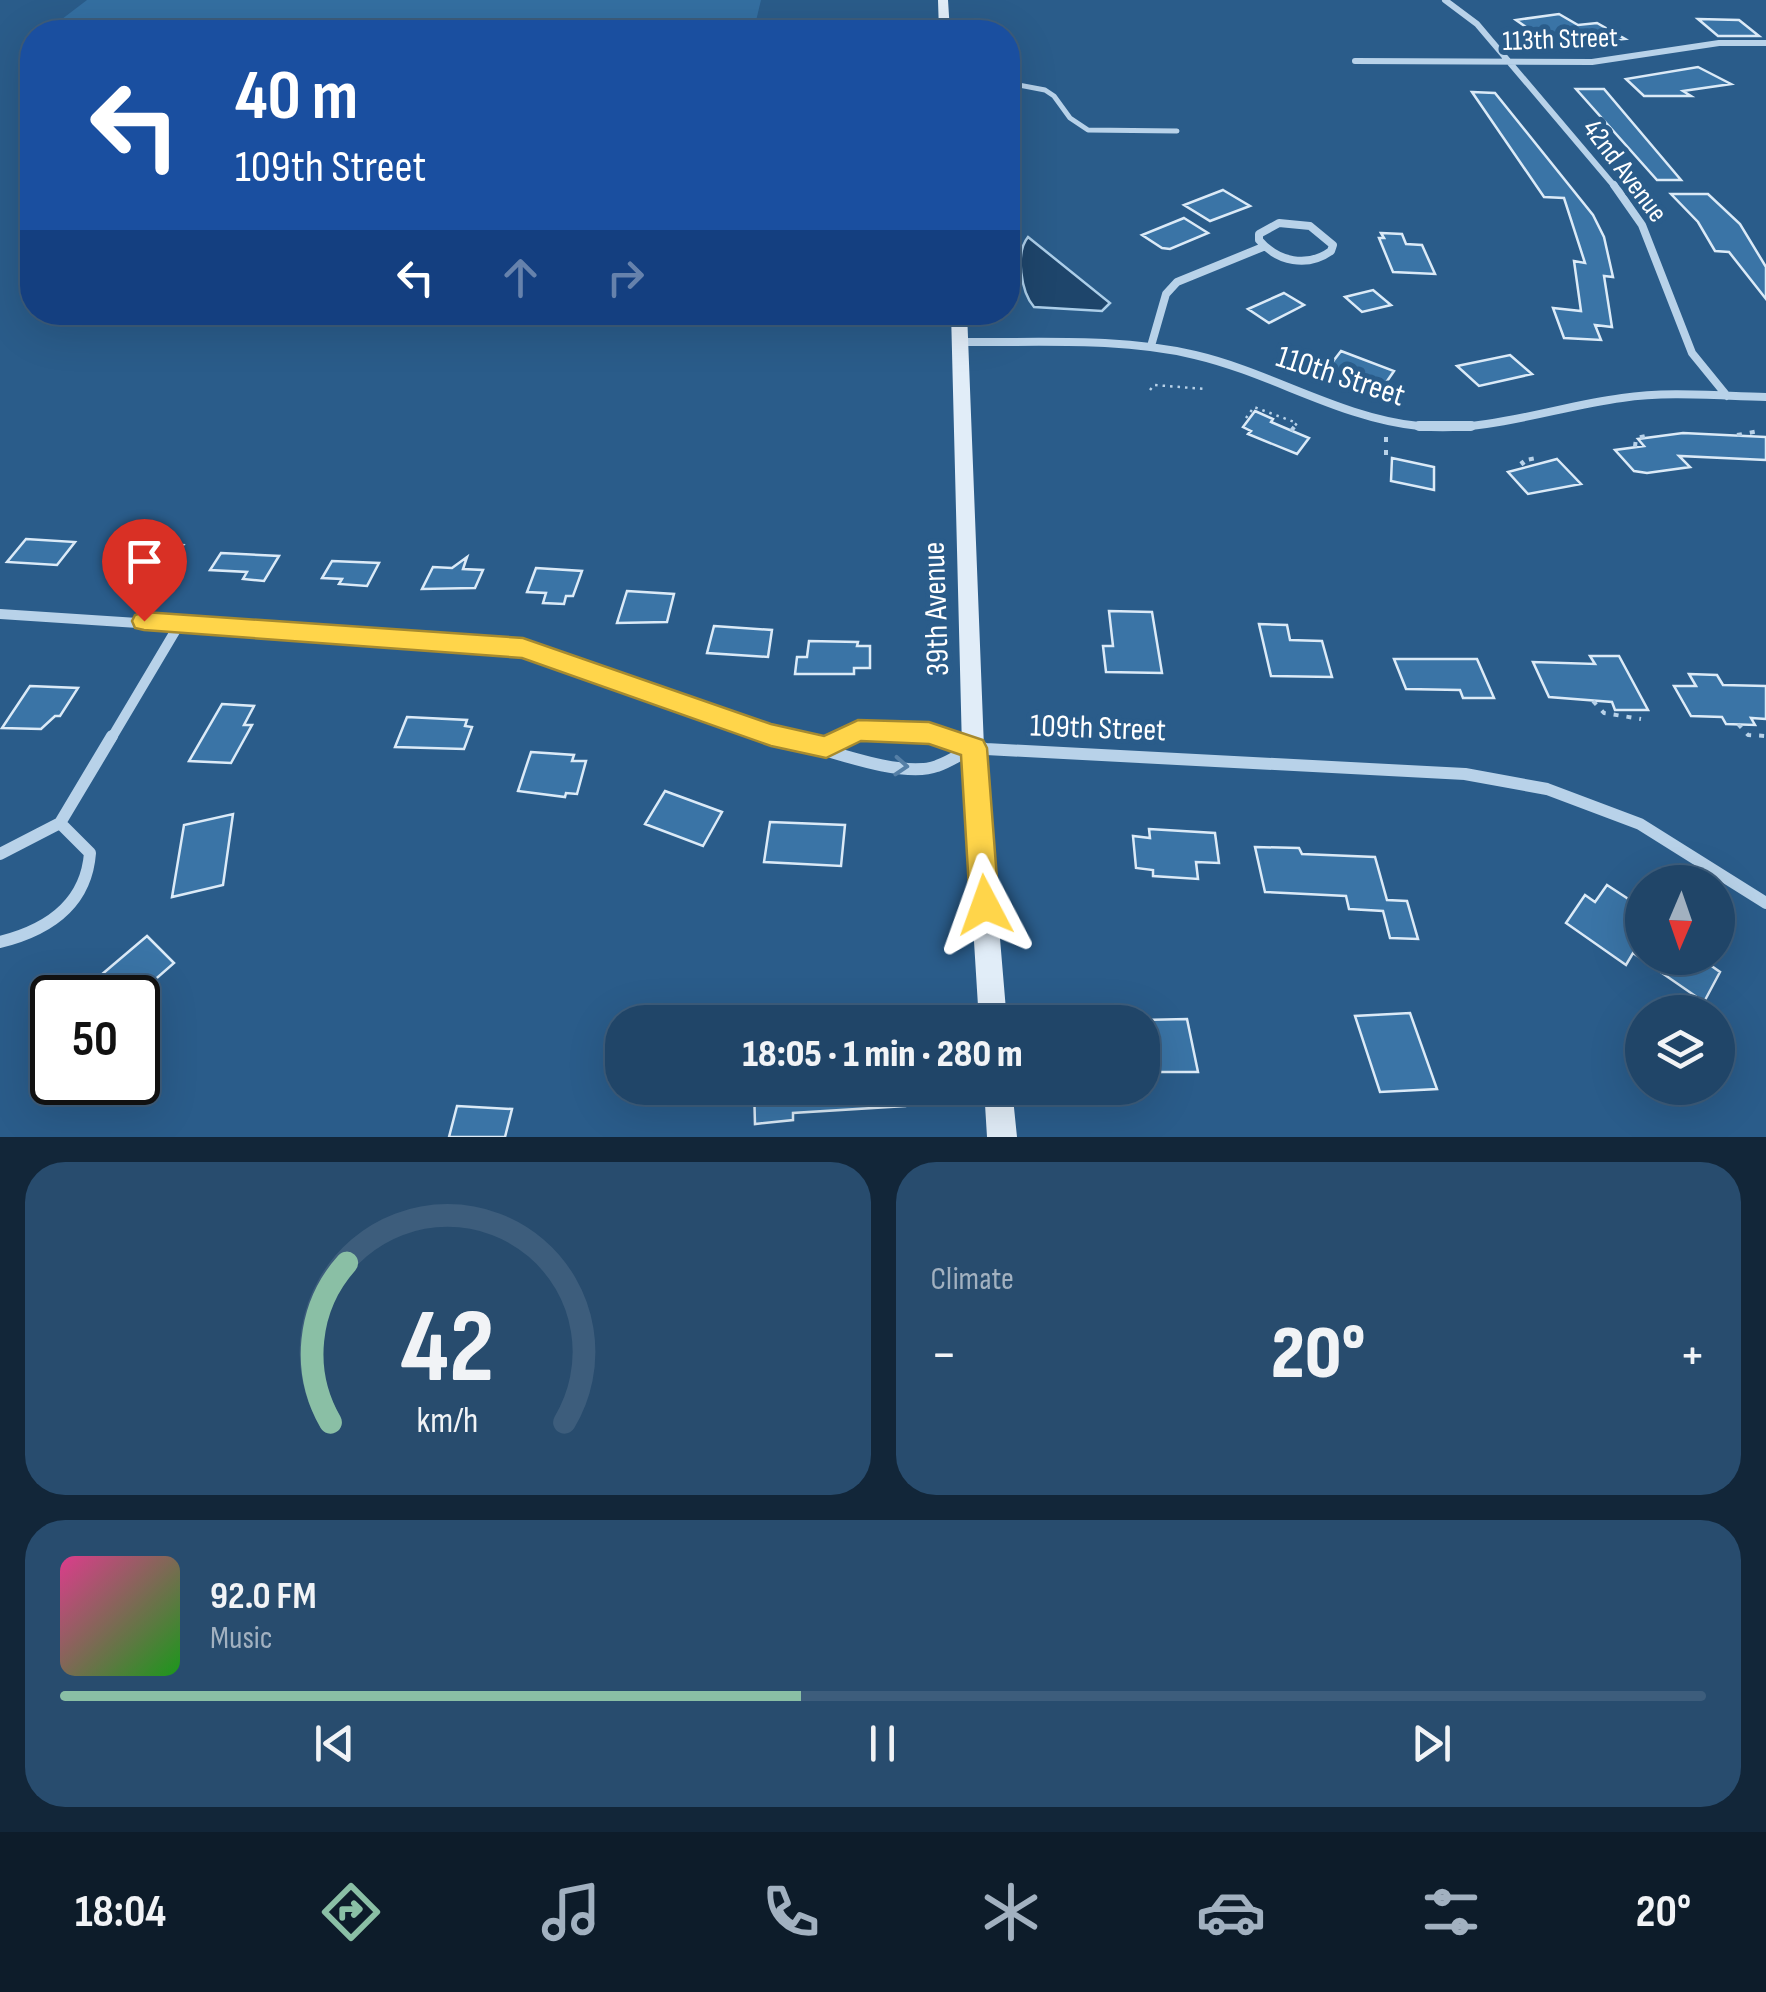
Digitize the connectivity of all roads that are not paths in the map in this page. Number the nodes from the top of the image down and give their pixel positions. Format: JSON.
{"nodes":[{"id":1,"x":1445,"y":0,"type":"edge"},
{"id":2,"x":1766,"y":43,"type":"edge"},
{"id":3,"x":1355,"y":61,"type":"dead end"},
{"id":4,"x":1509,"y":62,"type":"junction"},
{"id":5,"x":1020,"y":85,"type":"edge"},
{"id":6,"x":1177,"y":132,"type":"dead end"},
{"id":7,"x":1262,"y":247,"type":"junction"},
{"id":8,"x":959,"y":325,"type":"edge"},
{"id":9,"x":960,"y":342,"type":"junction"},
{"id":10,"x":1151,"y":346,"type":"junction"},
{"id":11,"x":1727,"y":396,"type":"junction"},
{"id":12,"x":1766,"y":397,"type":"edge"},
{"id":13,"x":0,"y":614,"type":"edge"},
{"id":14,"x":180,"y":623,"type":"junction"},
{"id":15,"x":826,"y":747,"type":"junction"},
{"id":16,"x":974,"y":748,"type":"junction"},
{"id":17,"x":60,"y":823,"type":"junction"},
{"id":18,"x":0,"y":854,"type":"edge"},
{"id":19,"x":1766,"y":903,"type":"edge"},
{"id":20,"x":0,"y":942,"type":"edge"},
{"id":21,"x":992,"y":1005,"type":"edge"},
{"id":22,"x":999,"y":1105,"type":"edge"},
{"id":23,"x":1002,"y":1137,"type":"edge"}],
"edges":[{"from":1,"to":4,"type":"street","name":"42nd Avenue"},
{"from":2,"to":4,"type":"street","name":"113th Street"},
{"from":3,"to":4,"type":"street","name":"113th Street"},
{"from":4,"to":11,"type":"street","name":"42nd Avenue"},
{"from":5,"to":6,"type":"lane"},
{"from":7,"to":7,"type":"street"},
{"from":7,"to":10,"type":"street"},
{"from":8,"to":9,"type":"main road","name":"39th Avenue"},
{"from":9,"to":10,"type":"street","name":"110th Street"},
{"from":9,"to":16,"type":"main road","name":"39th Avenue"},
{"from":10,"to":11,"type":"street","name":"110th Street"},
{"from":11,"to":12,"type":"street","name":"110th Street"},
{"from":13,"to":14,"type":"street"},
{"from":14,"to":15,"type":"street"},
{"from":14,"to":17,"type":"street"},
{"from":15,"to":16,"type":"street","name":"109th Street"},
{"from":15,"to":16,"type":"street","one_way":true},
{"from":16,"to":19,"type":"street","name":"109th Street"},
{"from":16,"to":21,"type":"main road","name":"39th Avenue"},
{"from":17,"to":18,"type":"street"},
{"from":17,"to":20,"type":"street"},
{"from":22,"to":23,"type":"main road"}]}
